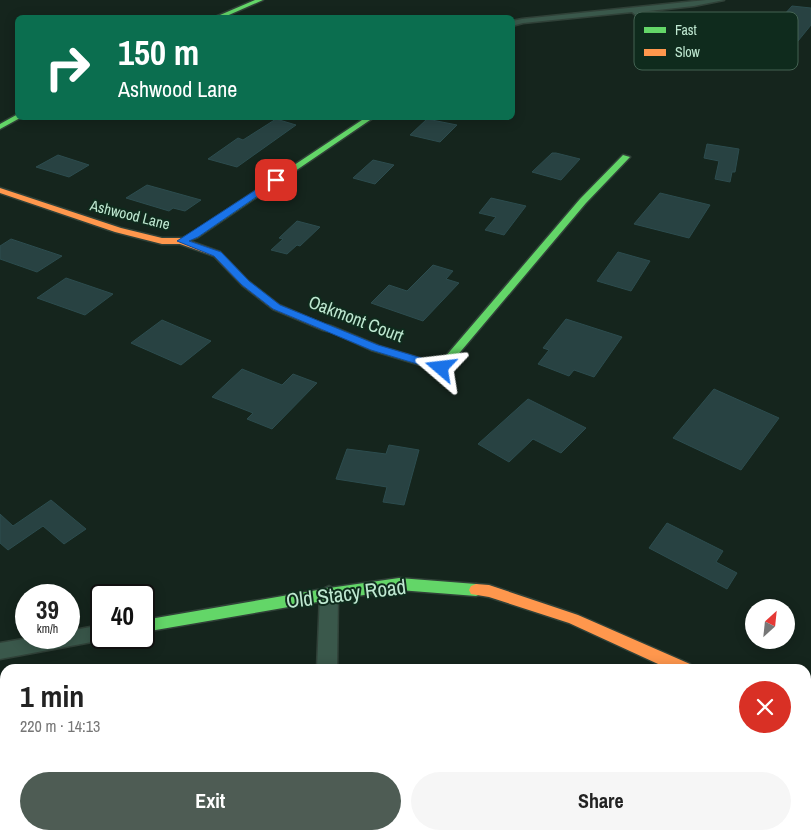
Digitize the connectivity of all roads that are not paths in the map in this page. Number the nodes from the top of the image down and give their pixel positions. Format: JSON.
{"nodes":[{"id":1,"x":260,"y":0,"type":"edge"},
{"id":2,"x":720,"y":0,"type":"edge"},
{"id":3,"x":633,"y":9,"type":"junction"},
{"id":4,"x":636,"y":12,"type":"edge"},
{"id":5,"x":223,"y":15,"type":"edge"},
{"id":6,"x":515,"y":23,"type":"edge"},
{"id":7,"x":15,"y":118,"type":"edge"},
{"id":8,"x":366,"y":120,"type":"edge"},
{"id":9,"x":0,"y":127,"type":"edge"},
{"id":10,"x":626,"y":157,"type":"dead end"},
{"id":11,"x":0,"y":190,"type":"edge"},
{"id":12,"x":181,"y":241,"type":"junction"},
{"id":13,"x":329,"y":594,"type":"junction"},
{"id":14,"x":155,"y":624,"type":"edge"},
{"id":15,"x":90,"y":635,"type":"edge"},
{"id":16,"x":0,"y":651,"type":"edge"},
{"id":17,"x":327,"y":664,"type":"edge"},
{"id":18,"x":674,"y":664,"type":"edge"}],
"edges":[{"from":1,"to":5,"type":"street"},
{"from":2,"to":3,"type":"street"},
{"from":3,"to":4,"type":"street"},
{"from":3,"to":6,"type":"street"},
{"from":7,"to":9,"type":"street"},
{"from":8,"to":12,"type":"street","name":"Ashwood Lane"},
{"from":10,"to":12,"type":"street","name":"Oakmont Court"},
{"from":11,"to":12,"type":"street","name":"Ashwood Lane"},
{"from":13,"to":14,"type":"street","name":"Old Stacy Road"},
{"from":13,"to":17,"type":"street"},
{"from":13,"to":18,"type":"street","name":"Old Stacy Road"},
{"from":15,"to":16,"type":"street"}]}
